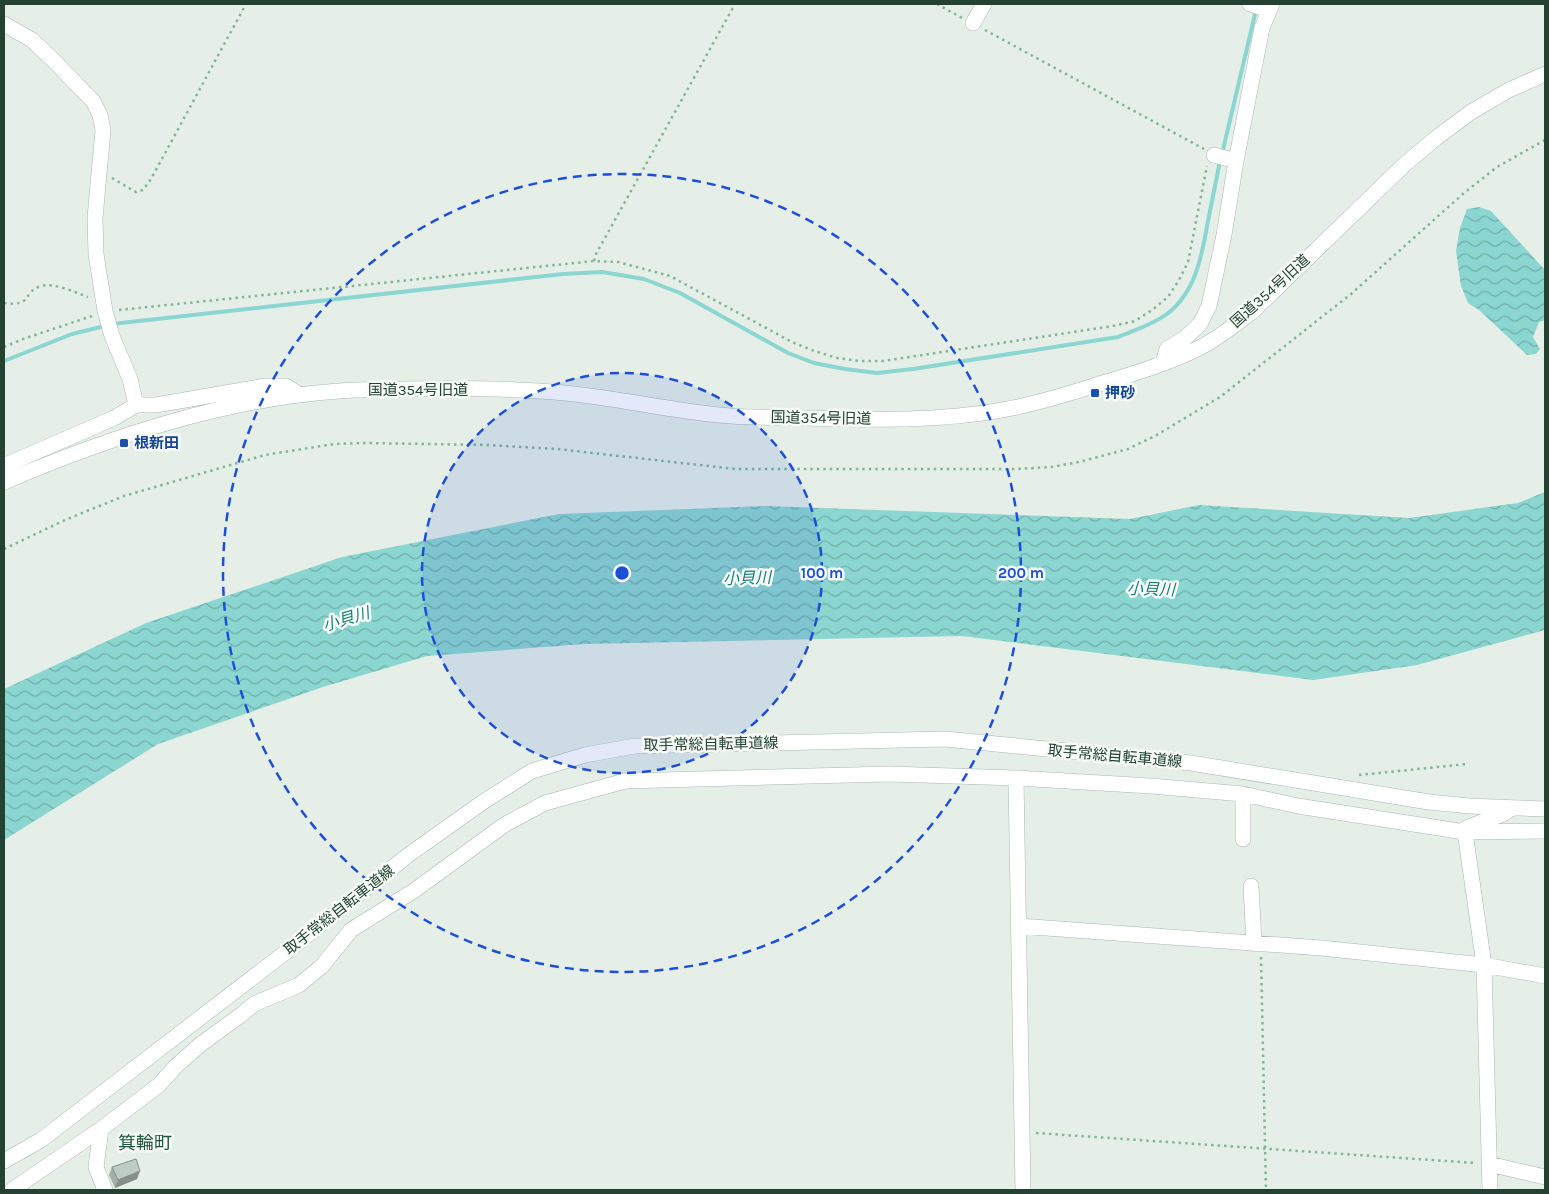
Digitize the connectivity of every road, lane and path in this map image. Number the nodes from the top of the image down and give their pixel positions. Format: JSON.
{"nodes":[{"id":1,"x":246,"y":4,"type":"edge"},
{"id":2,"x":735,"y":4,"type":"edge"},
{"id":3,"x":937,"y":4,"type":"edge"},
{"id":4,"x":984,"y":4,"type":"edge"},
{"id":5,"x":1260,"y":6,"type":"edge"},
{"id":6,"x":973,"y":23,"type":"junction"},
{"id":7,"x":4,"y":24,"type":"edge"},
{"id":8,"x":1545,"y":74,"type":"edge"},
{"id":9,"x":1222,"y":157,"type":"junction"},
{"id":10,"x":100,"y":173,"type":"junction"},
{"id":11,"x":594,"y":262,"type":"junction"},
{"id":12,"x":4,"y":302,"type":"edge"},
{"id":13,"x":105,"y":311,"type":"junction"},
{"id":14,"x":4,"y":348,"type":"edge"},
{"id":15,"x":1163,"y":363,"type":"junction"},
{"id":16,"x":300,"y":395,"type":"junction"},
{"id":17,"x":136,"y":405,"type":"junction"},
{"id":18,"x":4,"y":467,"type":"edge"},
{"id":19,"x":4,"y":482,"type":"edge"},
{"id":20,"x":1468,"y":764,"type":"dead end"},
{"id":21,"x":1359,"y":775,"type":"dead end"},
{"id":22,"x":1016,"y":778,"type":"junction"},
{"id":23,"x":1243,"y":794,"type":"junction"},
{"id":24,"x":1511,"y":808,"type":"junction"},
{"id":25,"x":1545,"y":809,"type":"edge"},
{"id":26,"x":1545,"y":831,"type":"edge"},
{"id":27,"x":1465,"y":832,"type":"junction"},
{"id":28,"x":1243,"y":839,"type":"dead end"},
{"id":29,"x":1251,"y":886,"type":"dead end"},
{"id":30,"x":1019,"y":926,"type":"junction"},
{"id":31,"x":1257,"y":944,"type":"junction"},
{"id":32,"x":1484,"y":965,"type":"junction"},
{"id":33,"x":1545,"y":976,"type":"edge"},
{"id":34,"x":101,"y":1129,"type":"junction"},
{"id":35,"x":1023,"y":1132,"type":"junction"},
{"id":36,"x":1265,"y":1148,"type":"junction"},
{"id":37,"x":4,"y":1161,"type":"edge"},
{"id":38,"x":1489,"y":1164,"type":"junction"},
{"id":39,"x":1545,"y":1177,"type":"edge"},
{"id":40,"x":12,"y":1190,"type":"edge"},
{"id":41,"x":105,"y":1190,"type":"edge"},
{"id":42,"x":1023,"y":1190,"type":"edge"},
{"id":43,"x":1266,"y":1190,"type":"edge"},
{"id":44,"x":1490,"y":1190,"type":"edge"}],
"edges":[{"from":1,"to":10,"type":"path"},
{"from":2,"to":11,"type":"path"},
{"from":3,"to":6,"type":"path"},
{"from":4,"to":6,"type":"street"},
{"from":5,"to":9,"type":"street"},
{"from":6,"to":9,"type":"path"},
{"from":7,"to":10,"type":"street"},
{"from":8,"to":15,"type":"street","name":"国道354号旧道"},
{"from":9,"to":11,"type":"path"},
{"from":9,"to":15,"type":"street"},
{"from":10,"to":13,"type":"street"},
{"from":11,"to":13,"type":"path"},
{"from":12,"to":13,"type":"path"},
{"from":13,"to":14,"type":"path"},
{"from":13,"to":17,"type":"street"},
{"from":15,"to":16,"type":"street","name":"国道354号旧道"},
{"from":16,"to":17,"type":"street"},
{"from":16,"to":19,"type":"street","name":"国道354号旧道"},
{"from":17,"to":18,"type":"street"},
{"from":20,"to":21,"type":"path"},
{"from":22,"to":23,"type":"street"},
{"from":22,"to":30,"type":"street"},
{"from":22,"to":34,"type":"street"},
{"from":23,"to":27,"type":"street"},
{"from":23,"to":28,"type":"street"},
{"from":24,"to":25,"type":"street","name":"取手常総自転車道線"},
{"from":24,"to":27,"type":"street"},
{"from":24,"to":37,"type":"street","name":"取手常総自転車道線"},
{"from":26,"to":27,"type":"street"},
{"from":27,"to":32,"type":"street"},
{"from":29,"to":31,"type":"street"},
{"from":30,"to":31,"type":"street"},
{"from":30,"to":35,"type":"street"},
{"from":31,"to":32,"type":"street"},
{"from":31,"to":36,"type":"path"},
{"from":32,"to":33,"type":"street"},
{"from":32,"to":38,"type":"street"},
{"from":34,"to":40,"type":"street"},
{"from":34,"to":41,"type":"street"},
{"from":35,"to":36,"type":"path"},
{"from":35,"to":42,"type":"street"},
{"from":36,"to":38,"type":"path"},
{"from":36,"to":43,"type":"path"},
{"from":38,"to":39,"type":"street"},
{"from":38,"to":44,"type":"street"}]}
